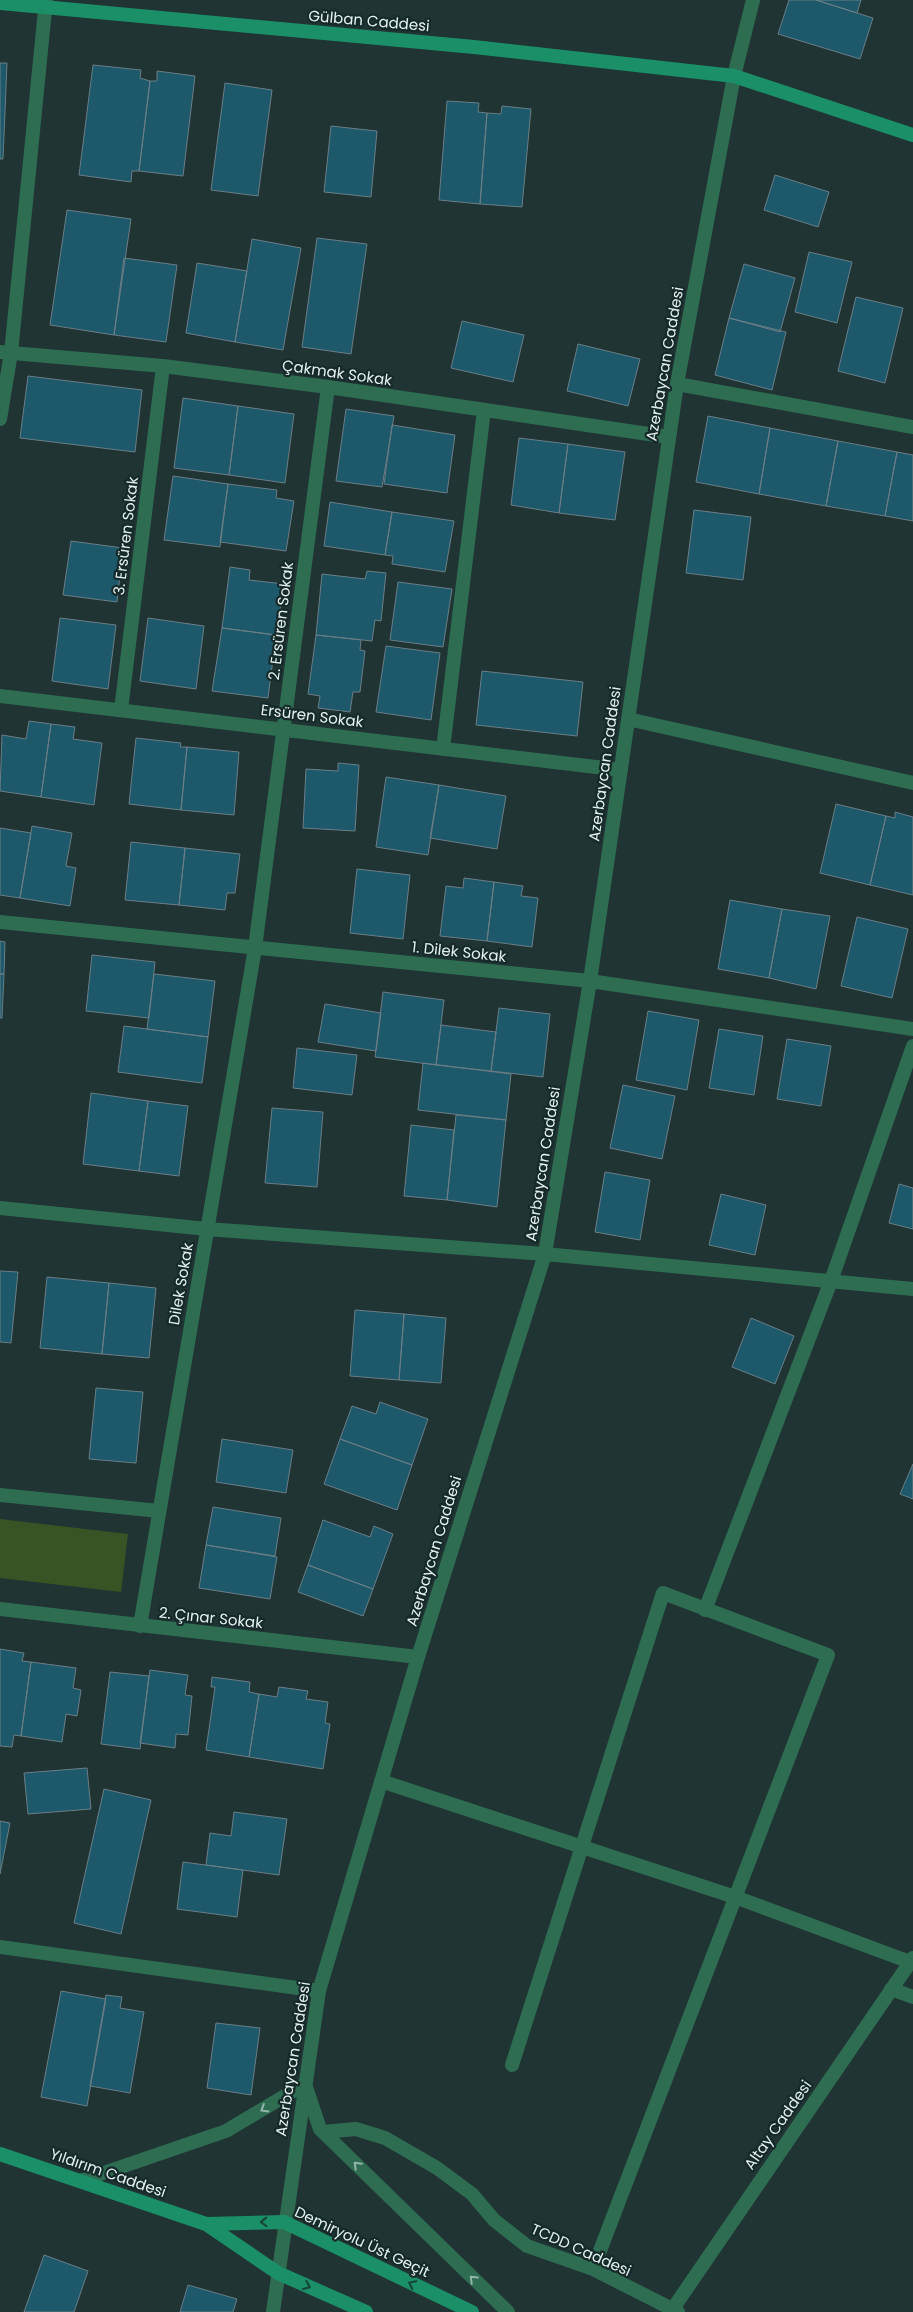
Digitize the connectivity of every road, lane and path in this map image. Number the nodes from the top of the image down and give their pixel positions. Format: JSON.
{"nodes":[{"id":1,"x":753,"y":0,"type":"edge"},
{"id":2,"x":0,"y":2,"type":"edge"},
{"id":3,"x":46,"y":4,"type":"edge"},
{"id":4,"x":734,"y":76,"type":"junction"},
{"id":5,"x":913,"y":135,"type":"edge"},
{"id":6,"x":5,"y":352,"type":"edge"},
{"id":7,"x":163,"y":366,"type":"junction"},
{"id":8,"x":677,"y":384,"type":"junction"},
{"id":9,"x":328,"y":387,"type":"junction"},
{"id":10,"x":484,"y":410,"type":"junction"},
{"id":11,"x":0,"y":420,"type":"edge"},
{"id":12,"x":913,"y":427,"type":"edge"},
{"id":13,"x":669,"y":437,"type":"junction"},
{"id":14,"x":0,"y":696,"type":"edge"},
{"id":15,"x":121,"y":710,"type":"junction"},
{"id":16,"x":628,"y":719,"type":"junction"},
{"id":17,"x":283,"y":729,"type":"junction"},
{"id":18,"x":443,"y":748,"type":"junction"},
{"id":19,"x":620,"y":770,"type":"junction"},
{"id":20,"x":913,"y":783,"type":"edge"},
{"id":21,"x":0,"y":922,"type":"edge"},
{"id":22,"x":254,"y":948,"type":"junction"},
{"id":23,"x":590,"y":981,"type":"junction"},
{"id":24,"x":913,"y":1029,"type":"edge"},
{"id":25,"x":913,"y":1046,"type":"edge"},
{"id":26,"x":0,"y":1208,"type":"edge"},
{"id":27,"x":207,"y":1228,"type":"junction"},
{"id":28,"x":545,"y":1254,"type":"junction"},
{"id":29,"x":831,"y":1281,"type":"junction"},
{"id":30,"x":913,"y":1289,"type":"edge"},
{"id":31,"x":0,"y":1495,"type":"edge"},
{"id":32,"x":159,"y":1511,"type":"junction"},
{"id":33,"x":0,"y":1610,"type":"edge"},
{"id":34,"x":705,"y":1610,"type":"junction"},
{"id":35,"x":140,"y":1626,"type":"junction"},
{"id":36,"x":418,"y":1658,"type":"junction"},
{"id":37,"x":381,"y":1781,"type":"junction"},
{"id":38,"x":582,"y":1846,"type":"junction"},
{"id":39,"x":735,"y":1897,"type":"junction"},
{"id":40,"x":0,"y":1947,"type":"edge"},
{"id":41,"x":912,"y":1960,"type":"edge"},
{"id":42,"x":892,"y":1989,"type":"junction"},
{"id":43,"x":319,"y":1990,"type":"junction"},
{"id":44,"x":913,"y":1997,"type":"edge"},
{"id":45,"x":512,"y":2065,"type":"dead end"},
{"id":46,"x":305,"y":2084,"type":"junction"},
{"id":47,"x":324,"y":2132,"type":"junction"},
{"id":48,"x":0,"y":2154,"type":"edge"},
{"id":49,"x":80,"y":2181,"type":"junction"},
{"id":50,"x":284,"y":2222,"type":"junction"},
{"id":51,"x":206,"y":2224,"type":"junction"},
{"id":52,"x":593,"y":2269,"type":"junction"},
{"id":53,"x":278,"y":2273,"type":"junction"},
{"id":54,"x":675,"y":2311,"type":"edge"},
{"id":55,"x":273,"y":2312,"type":"edge"},
{"id":56,"x":366,"y":2312,"type":"edge"},
{"id":57,"x":472,"y":2312,"type":"edge"},
{"id":58,"x":508,"y":2312,"type":"edge"}],
"edges":[{"from":1,"to":4,"type":"street","name":"Azerbaycan Caddesi"},
{"from":2,"to":3,"type":"main road","name":"Gülban Caddesi"},
{"from":3,"to":4,"type":"main road","name":"Gülban Caddesi"},
{"from":3,"to":6,"type":"street"},
{"from":4,"to":5,"type":"main road","name":"Gülban Caddesi"},
{"from":4,"to":8,"type":"street","name":"Azerbaycan Caddesi"},
{"from":6,"to":7,"type":"street","name":"Çakmak Sokak"},
{"from":6,"to":11,"type":"street"},
{"from":7,"to":9,"type":"street","name":"Çakmak Sokak"},
{"from":7,"to":15,"type":"street","name":"3. Ersüren Sokak"},
{"from":8,"to":12,"type":"street"},
{"from":8,"to":13,"type":"street","name":"Azerbaycan Caddesi"},
{"from":9,"to":10,"type":"street","name":"Çakmak Sokak"},
{"from":9,"to":17,"type":"street","name":"2. Ersüren Sokak"},
{"from":10,"to":13,"type":"street","name":"Çakmak Sokak"},
{"from":10,"to":18,"type":"street"},
{"from":13,"to":16,"type":"street","name":"Azerbaycan Caddesi"},
{"from":14,"to":15,"type":"street","name":"Ersüren Sokak"},
{"from":15,"to":17,"type":"street","name":"Ersüren Sokak"},
{"from":16,"to":19,"type":"street","name":"Azerbaycan Caddesi"},
{"from":16,"to":20,"type":"street"},
{"from":17,"to":18,"type":"street","name":"Ersüren Sokak"},
{"from":17,"to":22,"type":"street","name":"2. Ersüren Sokak"},
{"from":18,"to":19,"type":"street","name":"Ersüren Sokak"},
{"from":19,"to":23,"type":"street","name":"Azerbaycan Caddesi"},
{"from":21,"to":22,"type":"street","name":"1. Dilek Sokak"},
{"from":22,"to":23,"type":"street","name":"1. Dilek Sokak"},
{"from":22,"to":27,"type":"street","name":"Dilek Sokak"},
{"from":23,"to":24,"type":"street","name":"1. Dilek Sokak"},
{"from":23,"to":28,"type":"street","name":"Azerbaycan Caddesi"},
{"from":25,"to":29,"type":"street"},
{"from":26,"to":27,"type":"street"},
{"from":27,"to":28,"type":"street"},
{"from":27,"to":32,"type":"street","name":"Dilek Sokak"},
{"from":28,"to":29,"type":"street"},
{"from":28,"to":36,"type":"street","name":"Azerbaycan Caddesi"},
{"from":29,"to":30,"type":"street"},
{"from":29,"to":34,"type":"street"},
{"from":31,"to":32,"type":"street"},
{"from":32,"to":35,"type":"street","name":"Dilek Sokak"},
{"from":33,"to":35,"type":"street","name":"2. Çınar Sokak"},
{"from":34,"to":38,"type":"street"},
{"from":34,"to":39,"type":"street"},
{"from":35,"to":36,"type":"street","name":"2. Çınar Sokak"},
{"from":36,"to":37,"type":"street","name":"Azerbaycan Caddesi"},
{"from":37,"to":38,"type":"street"},
{"from":37,"to":43,"type":"street","name":"Azerbaycan Caddesi"},
{"from":38,"to":39,"type":"street"},
{"from":38,"to":45,"type":"street"},
{"from":39,"to":41,"type":"street"},
{"from":39,"to":52,"type":"street"},
{"from":40,"to":43,"type":"street"},
{"from":41,"to":42,"type":"street","name":"Altay Caddesi"},
{"from":42,"to":44,"type":"street"},
{"from":42,"to":54,"type":"street","name":"Altay Caddesi"},
{"from":43,"to":46,"type":"street","name":"Azerbaycan Caddesi"},
{"from":46,"to":47,"type":"street"},
{"from":46,"to":49,"type":"street","one_way":true},
{"from":46,"to":50,"type":"street","name":"Azerbaycan Caddesi"},
{"from":47,"to":52,"type":"street","name":"TCDD Caddesi"},
{"from":58,"to":47,"type":"street","one_way":true},
{"from":48,"to":49,"type":"main road","name":"Yıldırım Caddesi"},
{"from":49,"to":51,"type":"main road","name":"Yıldırım Caddesi"},
{"from":50,"to":51,"type":"main road","name":"Demiryolu Üst Geçit","one_way":true},
{"from":50,"to":53,"type":"street","name":"Azerbaycan Caddesi"},
{"from":57,"to":50,"type":"main road","name":"Demiryolu Üst Geçit","one_way":true},
{"from":51,"to":53,"type":"main road"},
{"from":52,"to":54,"type":"street","name":"TCDD Caddesi"},
{"from":53,"to":55,"type":"street","name":"Azerbaycan Caddesi"},
{"from":53,"to":56,"type":"main road","one_way":true}]}
